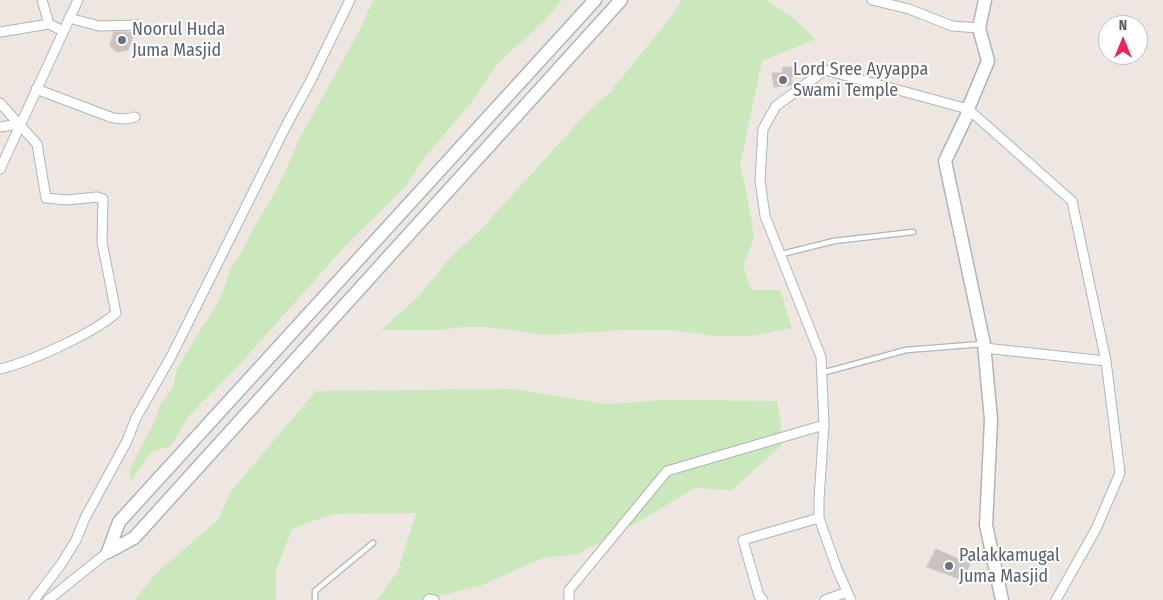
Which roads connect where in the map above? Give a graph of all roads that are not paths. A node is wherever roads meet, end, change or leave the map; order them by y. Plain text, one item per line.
1 (42, 0) edge
2 (78, 0) edge
3 (350, 0) edge
4 (594, 0) edge
5 (621, 0) edge
6 (872, 0) edge
7 (985, 0) edge
8 (69, 18) junction
9 (49, 24) junction
10 (138, 25) dead end
11 (979, 28) junction
12 (63, 31) junction
13 (0, 32) edge
14 (36, 89) junction
15 (0, 102) edge
16 (968, 109) junction
17 (135, 117) dead end
18 (20, 124) junction
19 (0, 127) edge
20 (0, 169) edge
21 (913, 232) dead end
22 (782, 254) junction
23 (984, 346) junction
24 (1106, 361) junction
25 (0, 369) edge
26 (822, 373) junction
27 (824, 425) junction
28 (819, 518) junction
29 (372, 543) dead end
30 (108, 552) junction
31 (849, 596) edge
32 (34, 600) edge
33 (48, 600) edge
34 (316, 600) edge
35 (428, 600) edge
36 (434, 600) edge
37 (569, 600) edge
38 (763, 600) edge
39 (825, 600) edge
40 (1002, 600) edge
41 (1056, 600) edge

1 - 9 street
2 - 8 street
3 - 32 street
4 - 30 main road
5 - 30 main road
6 - 11 street
7 - 11 main road
8 - 10 street
8 - 12 street
9 - 12 street
9 - 13 street
11 - 16 main road
12 - 14 street
14 - 17 street
14 - 18 street
15 - 18 street
16 - 22 street
16 - 23 main road
16 - 24 street
18 - 19 street
18 - 20 street
18 - 25 street
21 - 22 lane
22 - 26 street
23 - 24 street
23 - 26 lane
23 - 40 main road
24 - 41 street
26 - 27 street
27 - 28 street
27 - 37 street
28 - 31 street
28 - 38 street
29 - 34 lane
30 - 33 street
31 - 39 street
35 - 36 street

